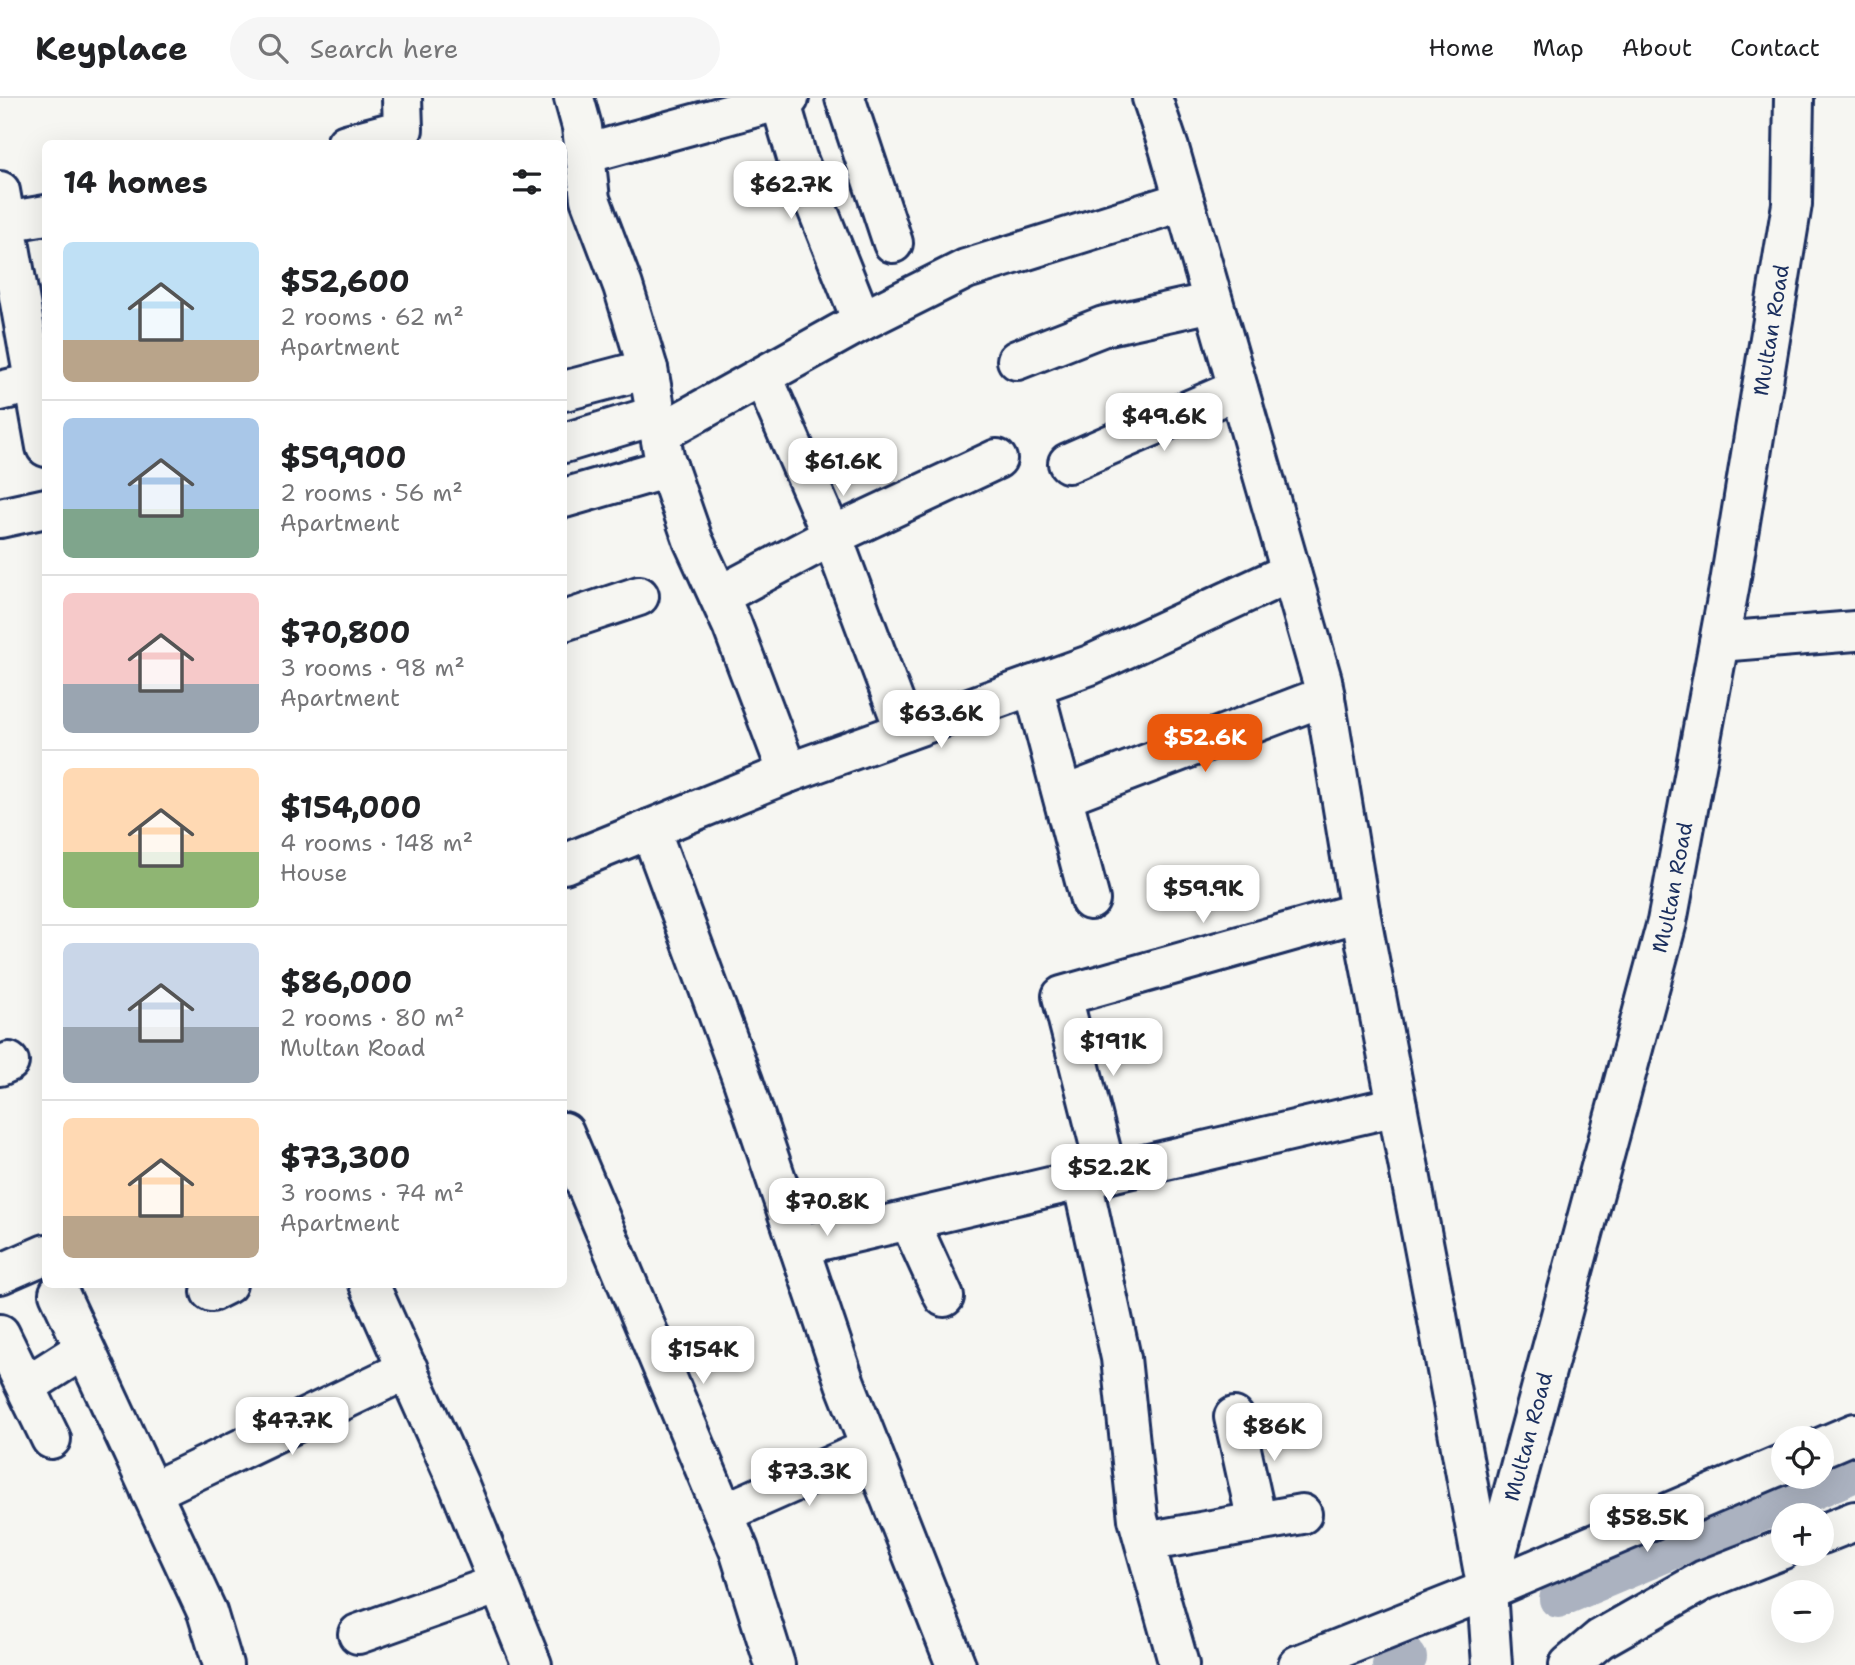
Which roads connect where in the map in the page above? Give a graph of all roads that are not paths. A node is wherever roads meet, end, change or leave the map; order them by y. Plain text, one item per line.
1 (402, 98) edge
2 (574, 98) edge
3 (845, 98) edge
4 (1152, 98) edge
5 (1794, 98) edge
6 (785, 99) edge
7 (361, 140) edge
8 (585, 154) junction
9 (1184, 201) junction
10 (2, 212) edge
11 (42, 215) edge
12 (893, 243) dead end
13 (1213, 302) junction
14 (862, 321) junction
15 (1017, 360) dead end
16 (648, 369) junction
17 (763, 377) junction
18 (17, 387) edge
19 (1238, 389) junction
20 (567, 390) edge
21 (42, 439) edge
22 (662, 439) junction
23 (567, 443) edge
24 (997, 460) dead end
25 (1068, 463) dead end
26 (567, 496) edge
27 (42, 509) edge
28 (0, 518) edge
29 (832, 536) junction
30 (1291, 572) junction
31 (639, 596) dead end
32 (719, 596) junction
33 (567, 620) edge
34 (1855, 631) edge
35 (1719, 642) junction
36 (1033, 685) junction
37 (1325, 696) junction
38 (905, 731) junction
39 (788, 773) junction
40 (1063, 796) junction
41 (650, 829) junction
42 (567, 863) edge
43 (1090, 900) dead end
44 (1360, 912) junction
45 (1398, 1106) junction
46 (567, 1139) edge
47 (1094, 1177) junction
48 (909, 1220) junction
49 (799, 1247) junction
50 (42, 1256) edge
51 (0, 1274) edge
52 (371, 1288) edge
53 (59, 1293) dead end
54 (944, 1297) dead end
55 (0, 1334) edge
56 (84, 1349) junction
57 (408, 1369) junction
58 (26, 1386) junction
59 (1234, 1417) dead end
60 (1855, 1433) edge
61 (51, 1439) dead end
62 (1834, 1442) edge
63 (871, 1448) junction
64 (1771, 1469) edge
65 (151, 1492) junction
66 (724, 1513) junction
67 (1303, 1514) dead end
68 (1257, 1521) junction
69 (1855, 1521) edge
70 (1834, 1529) edge
71 (1145, 1542) junction
72 (1771, 1554) edge
73 (499, 1584) junction
74 (1487, 1590) junction
75 (358, 1634) dead end
76 (223, 1665) edge
77 (531, 1665) edge
78 (775, 1665) edge
79 (956, 1665) edge
80 (1179, 1665) edge
81 (1298, 1665) edge
82 (1493, 1665) edge
83 (1569, 1665) edge

1 - 7 street
2 - 8 street
3 - 12 street
4 - 9 street
5 - 35 street, Multan Road
6 - 8 street
6 - 14 street
8 - 16 street
9 - 13 street
9 - 14 street
10 - 11 street
10 - 18 street
13 - 15 street
13 - 19 street
14 - 17 street
16 - 20 street
16 - 22 street
17 - 22 street
17 - 29 street
18 - 21 street
19 - 25 street
19 - 30 street
22 - 23 street
22 - 26 street
22 - 32 street
24 - 29 street
27 - 28 street
29 - 32 street
29 - 38 street
30 - 36 street
30 - 37 street
31 - 33 street
32 - 39 street
34 - 35 street
35 - 74 street, Multan Road
36 - 38 street
36 - 40 street
37 - 40 street
37 - 44 street
38 - 39 street
39 - 41 street
40 - 43 street
41 - 42 street
41 - 49 street
44 - 45 street
44 - 47 street
45 - 47 street
45 - 74 street
46 - 66 street
47 - 48 street
47 - 71 street
48 - 49 street
48 - 54 street
49 - 63 street
50 - 51 street
52 - 57 street
53 - 56 street
55 - 58 street
56 - 58 street
56 - 65 street
57 - 65 street
57 - 73 street
58 - 61 street
59 - 68 street
60 - 62 street
63 - 66 street
63 - 79 street
64 - 74 street
65 - 76 street
66 - 78 street
67 - 68 street
68 - 71 street
69 - 70 street
71 - 80 street
72 - 83 street
73 - 75 street
73 - 77 street
74 - 81 street
74 - 82 street, Multan Road

